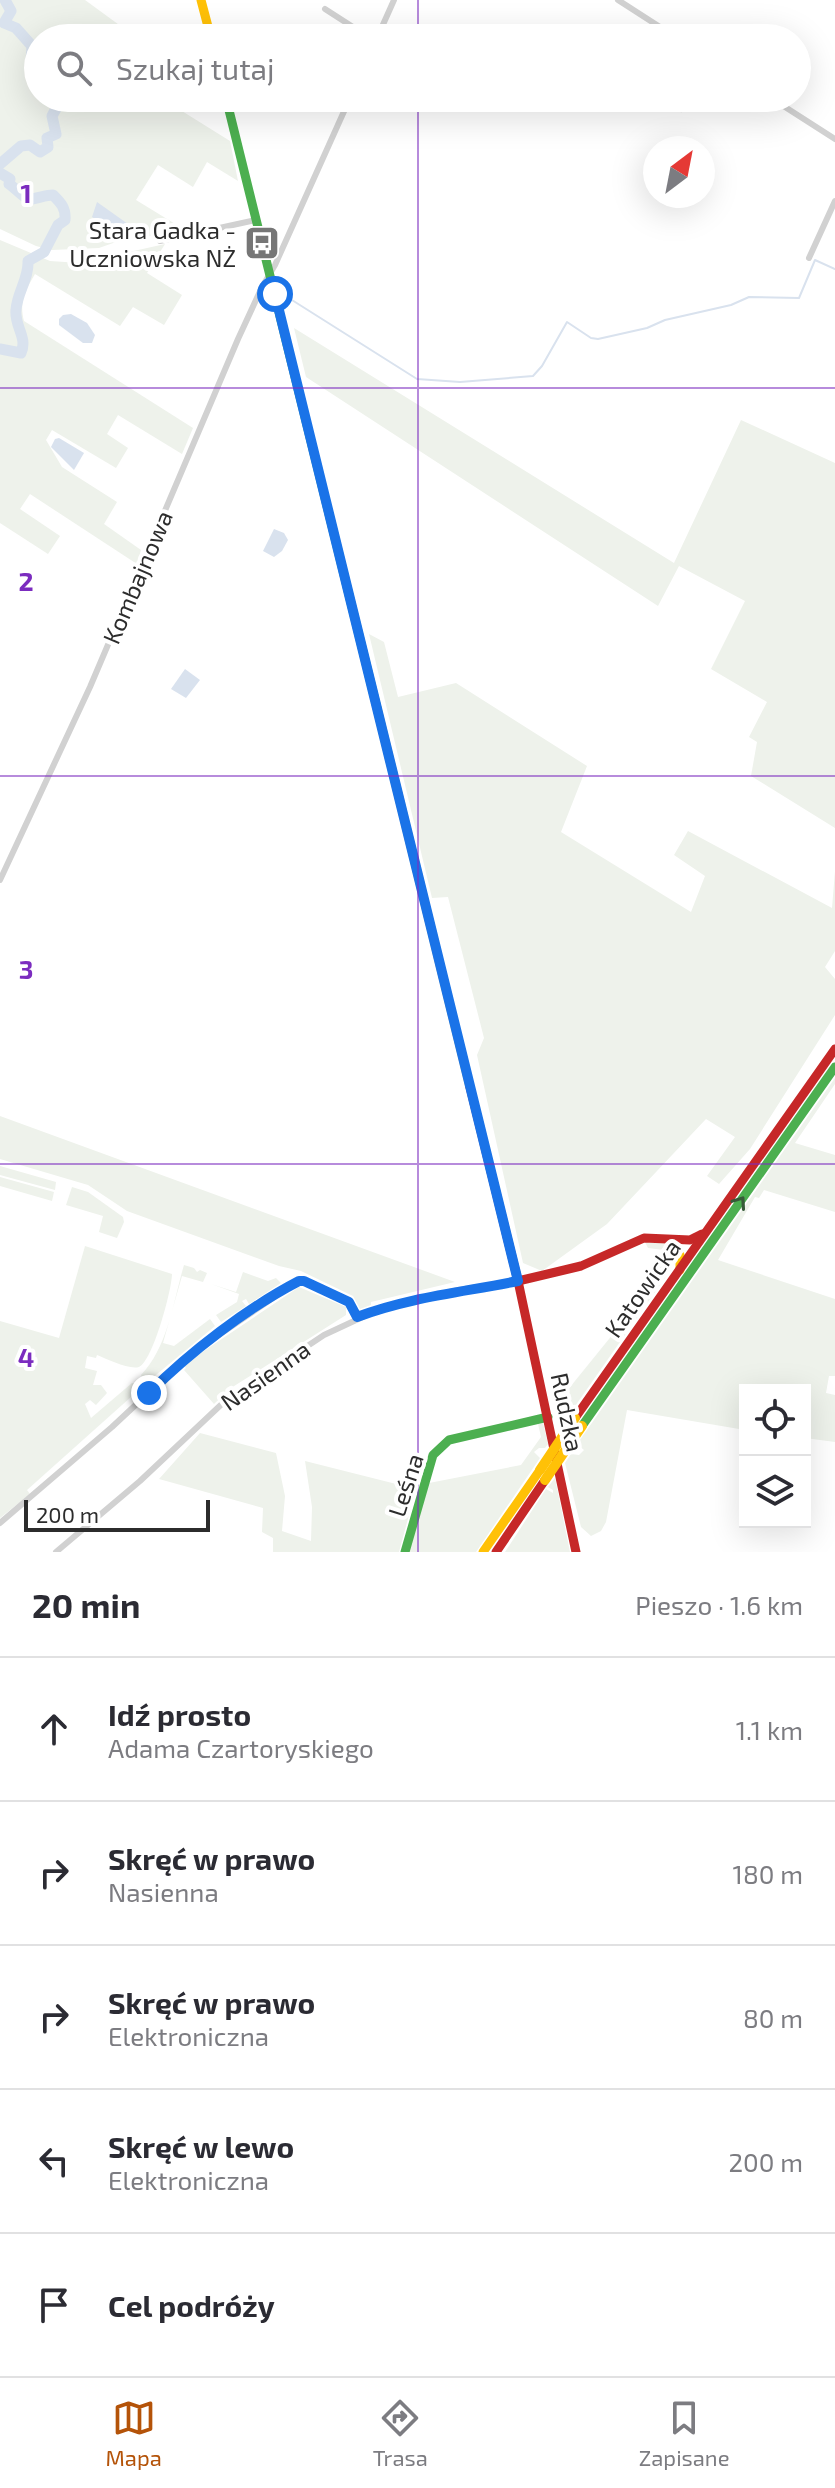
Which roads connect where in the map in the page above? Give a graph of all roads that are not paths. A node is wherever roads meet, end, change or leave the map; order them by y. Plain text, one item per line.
1 (201, 0) edge
2 (394, 0) edge
3 (618, 0) edge
4 (325, 9) dead end
5 (207, 24) edge
6 (348, 24) edge
7 (383, 24) edge
8 (655, 24) edge
9 (229, 112) edge
10 (344, 112) edge
11 (793, 112) edge
12 (835, 139) edge
13 (835, 201) edge
14 (256, 220) junction
15 (160, 241) dead end
16 (809, 258) dead end
17 (269, 273) junction
18 (0, 880) edge
19 (835, 1049) edge
20 (835, 1067) edge
21 (708, 1230) junction
22 (670, 1240) junction
23 (679, 1271) junction
24 (518, 1281) junction
25 (357, 1317) junction
26 (548, 1417) junction
27 (579, 1422) junction
28 (543, 1475) junction
29 (0, 1523) edge
30 (56, 1552) edge
31 (405, 1552) edge
32 (483, 1552) edge
33 (498, 1552) edge
34 (576, 1552) edge

1 - 5 street
2 - 7 street
3 - 8 street
4 - 6 street
9 - 14 street, Rudzka
10 - 17 street, Kombajnowa
11 - 12 street
13 - 16 street
14 - 15 street
14 - 17 street, Rudzka
17 - 18 street, Kombajnowa
17 - 24 street, Rudzka
19 - 21 street, Katowicka
27 -> 20 street, Katowicka
21 - 22 street
21 - 23 street, Katowicka
22 - 23 street
22 - 24 street
23 - 27 street, Katowicka
24 - 25 street, Nasienna
24 - 26 street, Rudzka
25 - 29 street
25 - 30 street, Nasienna
26 - 31 street, Leśna
26 - 34 street, Rudzka
27 - 28 street, Katowicka, bridge
28 - 32 street, Katowicka
28 - 33 street, Katowicka

